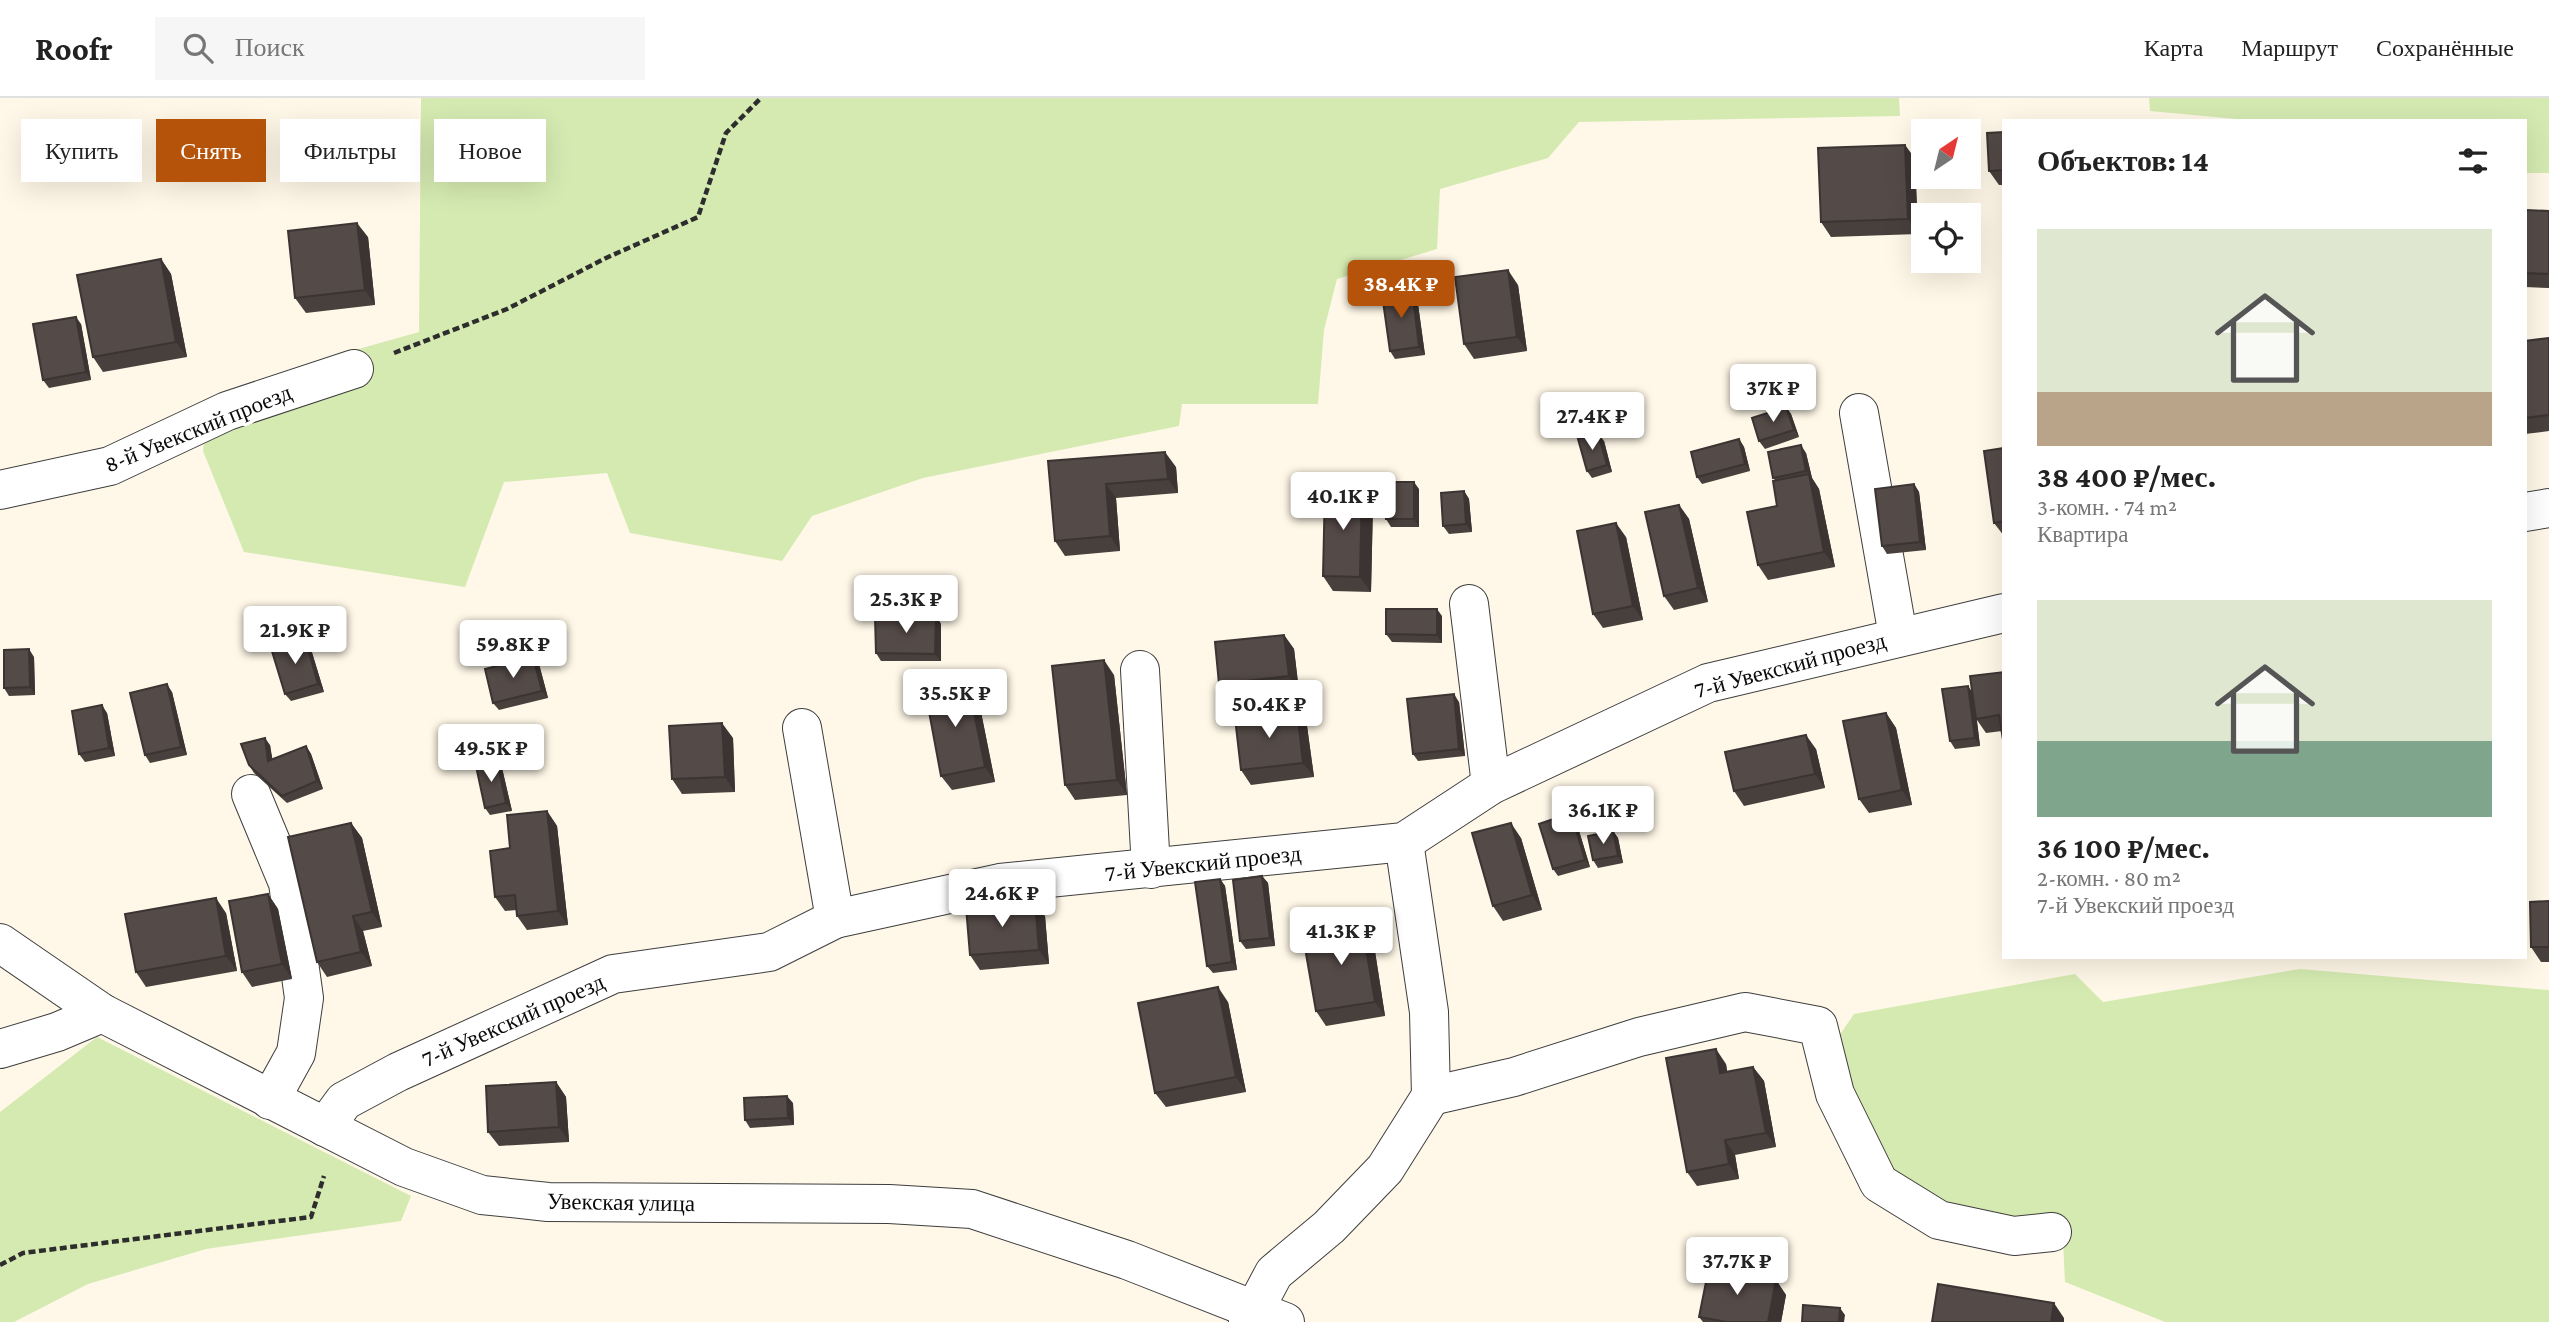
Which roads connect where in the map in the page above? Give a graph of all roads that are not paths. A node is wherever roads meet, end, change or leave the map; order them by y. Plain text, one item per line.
1 (354, 369) road end
2 (1858, 413) dead end
3 (0, 490) edge
4 (2549, 508) edge
5 (2527, 512) edge
6 (1469, 604) dead end
7 (2002, 613) edge
8 (1898, 636) junction
9 (1140, 670) dead end
10 (802, 728) dead end
11 (1491, 785) junction
12 (251, 794) dead end
13 (1404, 842) junction
14 (1151, 869) junction
15 (835, 919) junction
16 (0, 943) edge
17 (102, 1013) junction
18 (0, 1049) edge
19 (1431, 1096) junction
20 (270, 1100) junction
21 (325, 1127) junction
22 (2052, 1232) dead end
23 (1262, 1317) edge

1 - 3 street, 8-й Увекский проезд
2 - 8 street
4 - 5 street
6 - 11 street
7 - 8 street, 7-й Увекский проезд
8 - 11 street, 7-й Увекский проезд
9 - 14 street
10 - 15 street
11 - 13 street, 7-й Увекский проезд
12 - 20 street
13 - 14 street, 7-й Увекский проезд
13 - 19 street
14 - 15 street, 7-й Увекский проезд
15 - 21 street, 7-й Увекский проезд
16 - 17 street, Увекская улица
17 - 18 street
17 - 20 street, Увекская улица
19 - 22 street
19 - 23 street
20 - 21 street, Увекская улица
21 - 23 street, Увекская улица

